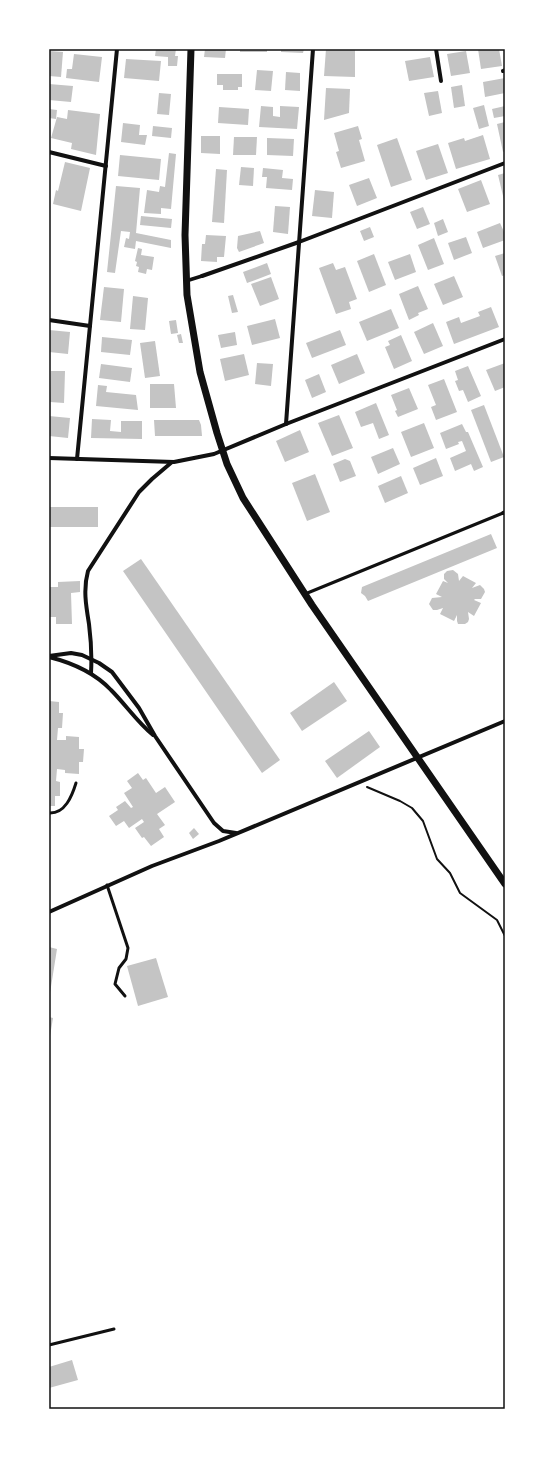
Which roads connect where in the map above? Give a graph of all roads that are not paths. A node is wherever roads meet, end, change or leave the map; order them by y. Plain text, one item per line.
1 (117, 49) edge
2 (191, 49) edge
3 (313, 49) edge
4 (436, 49) edge
5 (442, 81) dead end
6 (49, 152) edge
7 (505, 163) edge
8 (106, 166) junction
9 (299, 242) junction
10 (202, 276) joint
11 (186, 281) junction
12 (49, 320) edge
13 (90, 326) junction
14 (505, 339) edge
15 (286, 424) junction
16 (222, 452) junction
17 (49, 458) edge
18 (77, 458) junction
19 (172, 462) junction
20 (504, 513) edge
21 (305, 594) junction
22 (49, 657) edge
23 (92, 658) junction
24 (91, 673) junction
25 (505, 721) edge
26 (154, 736) junction
27 (418, 758) junction
28 (76, 783) dead end
29 (49, 813) edge
30 (236, 834) junction
31 (505, 884) edge
32 (107, 885) junction
33 (49, 912) edge
34 (125, 996) dead end
35 (114, 1329) dead end
36 (49, 1345) edge

1 - 8 street
2 - 11 street
3 - 9 street
4 - 5 street
6 - 8 street
7 - 9 street
8 - 13 street
9 - 10 street
9 - 15 street
10 - 11 street
11 - 16 street
12 - 13 street
13 - 18 street
14 - 15 street
15 - 16 street
16 - 19 street
16 - 21 street
17 - 18 street
18 - 19 street
19 - 23 street
20 - 21 lane
21 - 27 street
22 - 23 street
22 - 24 street
23 - 24 street
23 - 26 street
24 - 26 street
25 - 27 street
26 - 30 street
27 - 30 street
27 - 31 street
28 - 29 lane
30 - 32 street
32 - 33 street
32 - 34 lane
35 - 36 lane

